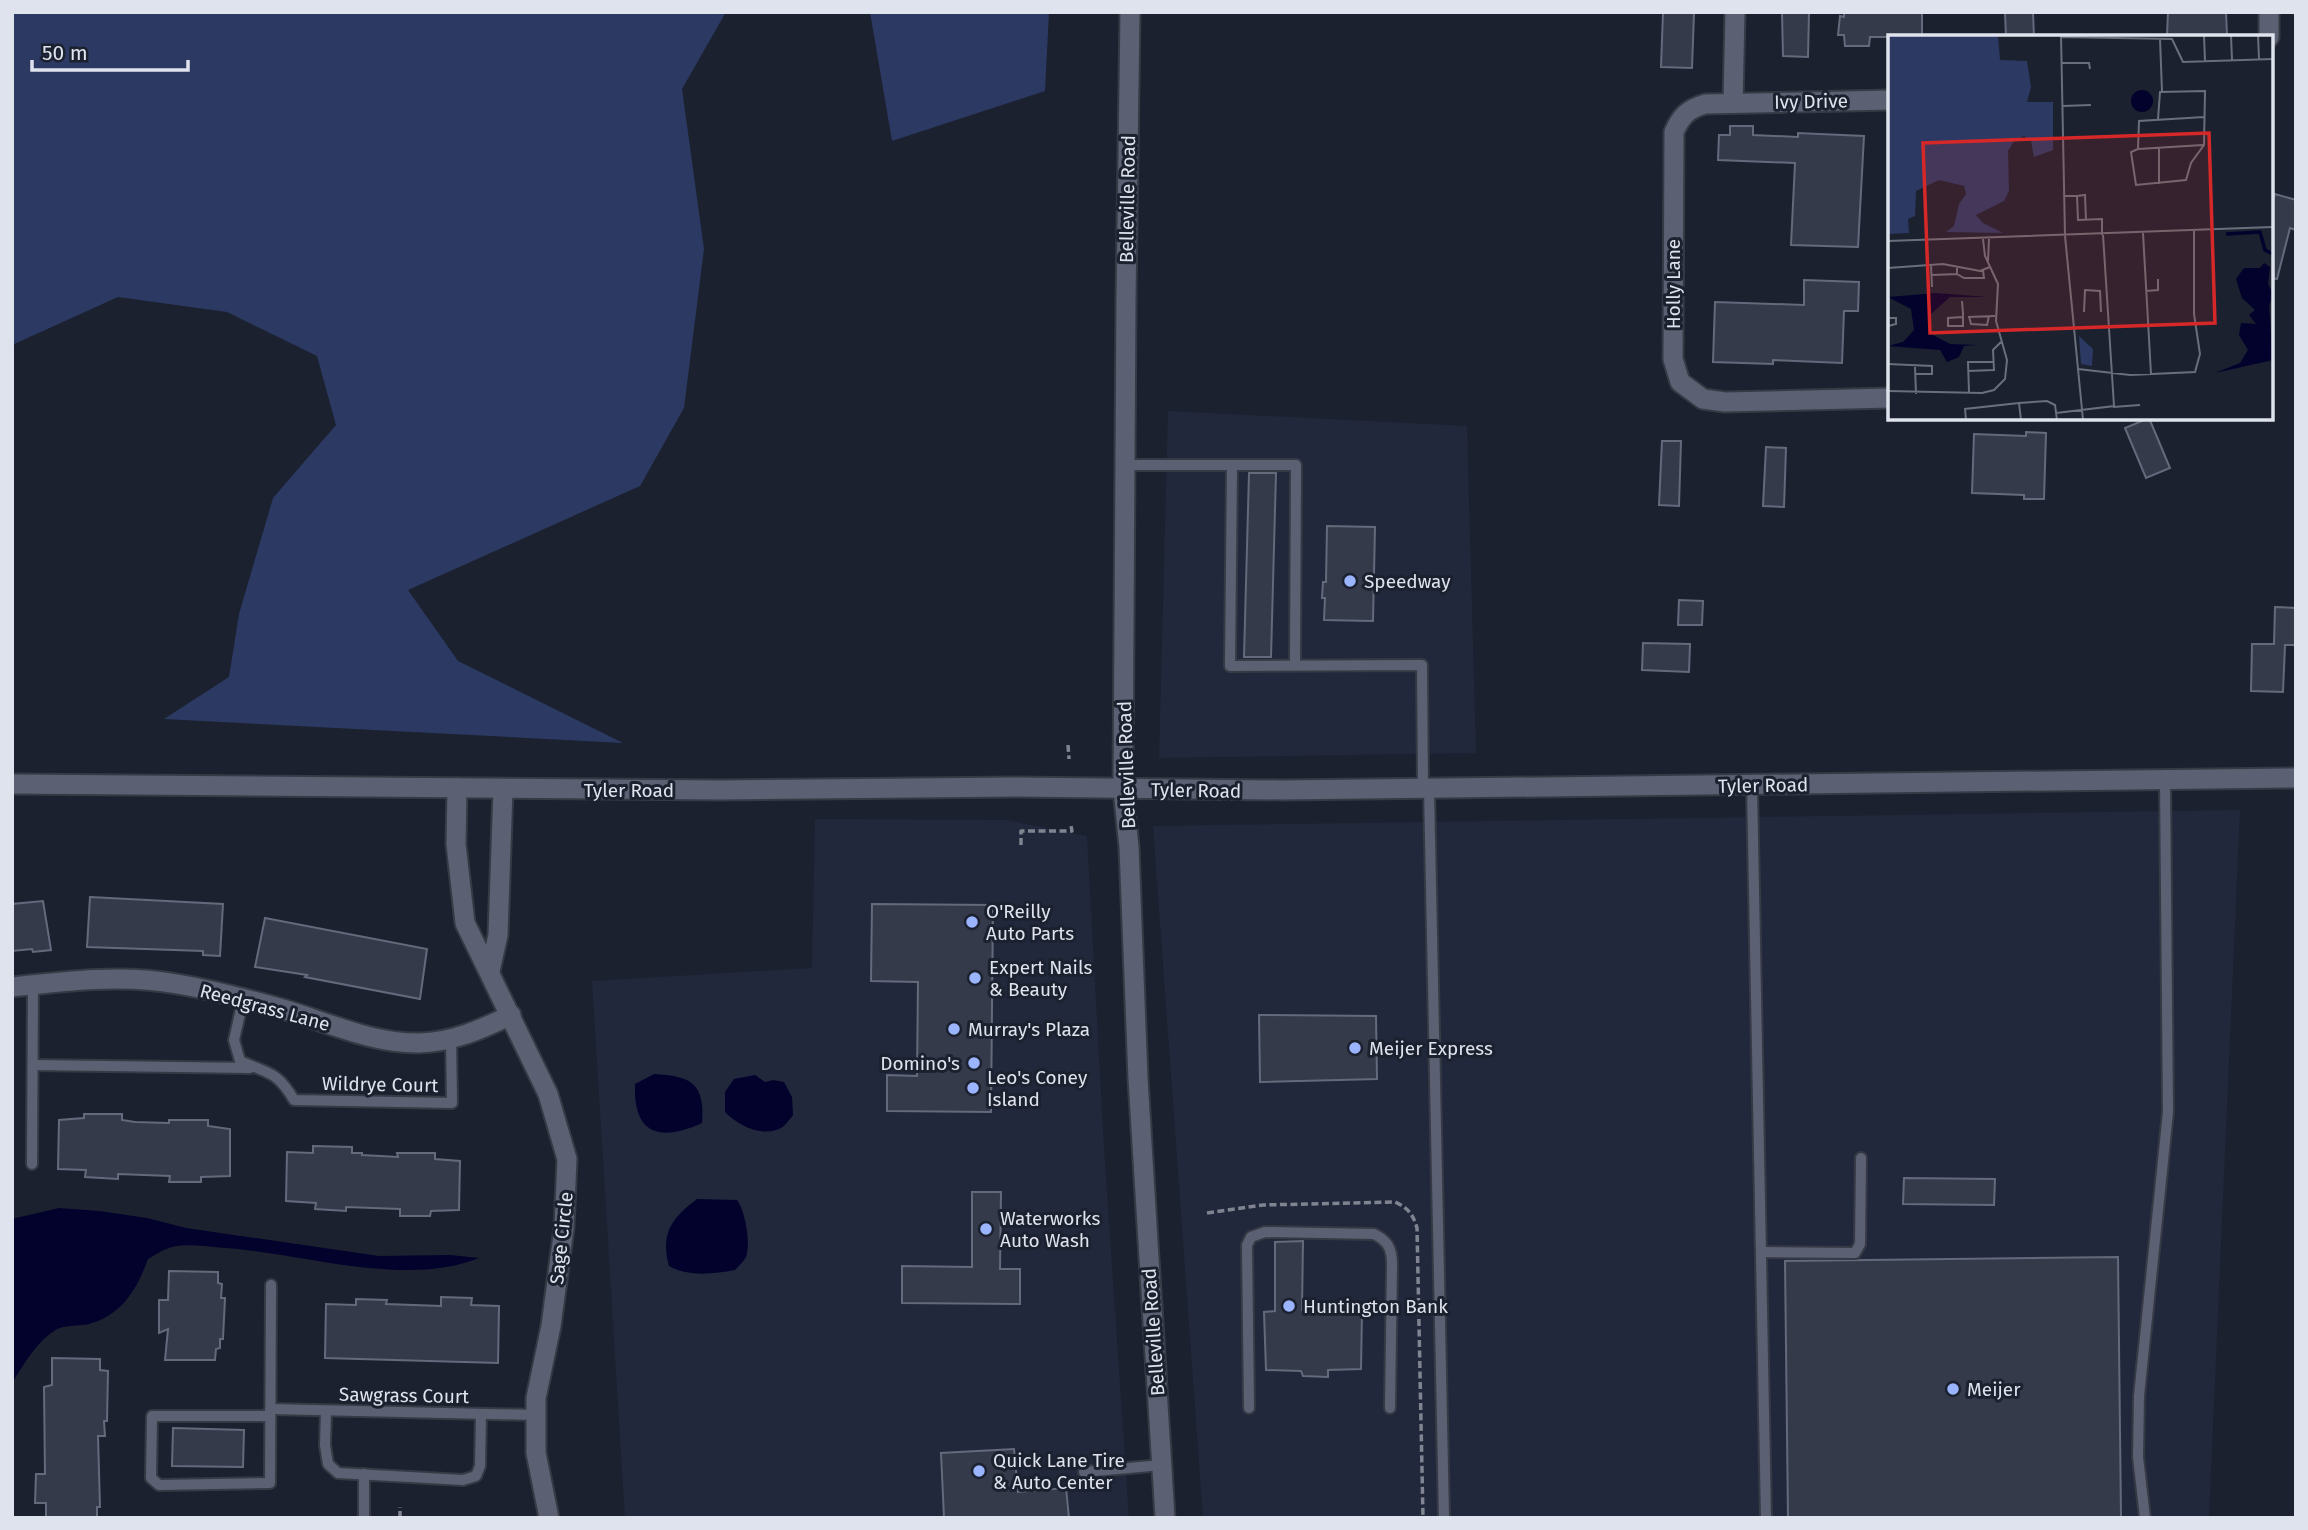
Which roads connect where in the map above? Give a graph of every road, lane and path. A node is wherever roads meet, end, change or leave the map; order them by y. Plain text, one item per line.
1 (1130, 12) edge
2 (1735, 12) edge
3 (2269, 12) edge
4 (2269, 35) edge
5 (1888, 100) edge
6 (1733, 103) junction
7 (1888, 398) edge
8 (1125, 465) junction
9 (1232, 465) junction
10 (1295, 665) junction
11 (1068, 745) dead end
12 (1069, 760) dead end
13 (2296, 778) edge
14 (2165, 780) junction
15 (12, 784) edge
16 (1752, 786) junction
17 (457, 788) junction
18 (503, 789) junction
19 (1123, 789) junction
20 (1426, 789) junction
21 (1072, 826) dead end
22 (1021, 845) dead end
23 (490, 971) junction
24 (33, 985) junction
25 (12, 987) edge
26 (243, 1000) junction
27 (511, 1015) junction
28 (451, 1038) junction
29 (33, 1065) junction
30 (256, 1068) junction
31 (1861, 1158) dead end
32 (32, 1164) dead end
33 (1761, 1252) junction
34 (271, 1285) dead end
35 (1249, 1408) dead end
36 (1390, 1408) dead end
37 (326, 1410) junction
38 (270, 1413) junction
39 (481, 1414) junction
40 (536, 1415) junction
41 (1162, 1465) junction
42 (1084, 1472) dead end
43 (364, 1474) junction
44 (400, 1507) dead end
45 (365, 1518) edge
46 (400, 1518) edge
47 (549, 1518) edge
48 (1165, 1518) edge
49 (1444, 1518) edge
50 (1766, 1518) edge
51 (2145, 1518) edge

1 - 8 street, Belleville Road
2 - 6 street
3 - 4 street
5 - 6 street, Ivy Drive
6 - 7 street, Holly Lane
8 - 9 lane
8 - 19 street, Belleville Road
9 - 10 lane
9 - 10 lane
10 - 20 lane
11 - 12 path
13 - 14 street, Tyler Road
14 - 16 street, Tyler Road
14 - 51 lane
15 - 17 street, Tyler Road
16 - 20 street, Tyler Road
16 - 33 lane
17 - 18 street, Tyler Road
17 - 23 street, Sage Circle
18 - 19 street, Tyler Road
18 - 23 street
19 - 20 street, Tyler Road
19 - 41 street, Belleville Road
20 - 49 lane
21 - 22 path
23 - 27 street, Sage Circle
24 - 25 street, Reedgrass Lane
24 - 26 street, Reedgrass Lane
24 - 29 lane
26 - 28 street, Reedgrass Lane
26 - 30 lane, Wildrye Court
27 - 28 street, Reedgrass Lane
27 - 40 street, Sage Circle
28 - 30 lane, Wildrye Court
29 - 30 lane
29 - 32 lane
31 - 33 lane
33 - 50 lane
34 - 38 lane, Sawgrass Court
35 - 36 lane
37 - 38 lane, Sawgrass Court
37 - 39 lane, Sawgrass Court
37 - 43 lane, Sawgrass Court
38 - 38 lane, Sawgrass Court
39 - 40 lane, Sawgrass Court
39 - 43 lane, Sawgrass Court
40 - 47 street, Sage Circle
41 - 42 lane
41 - 48 street, Belleville Road
43 - 45 lane
44 - 46 path

